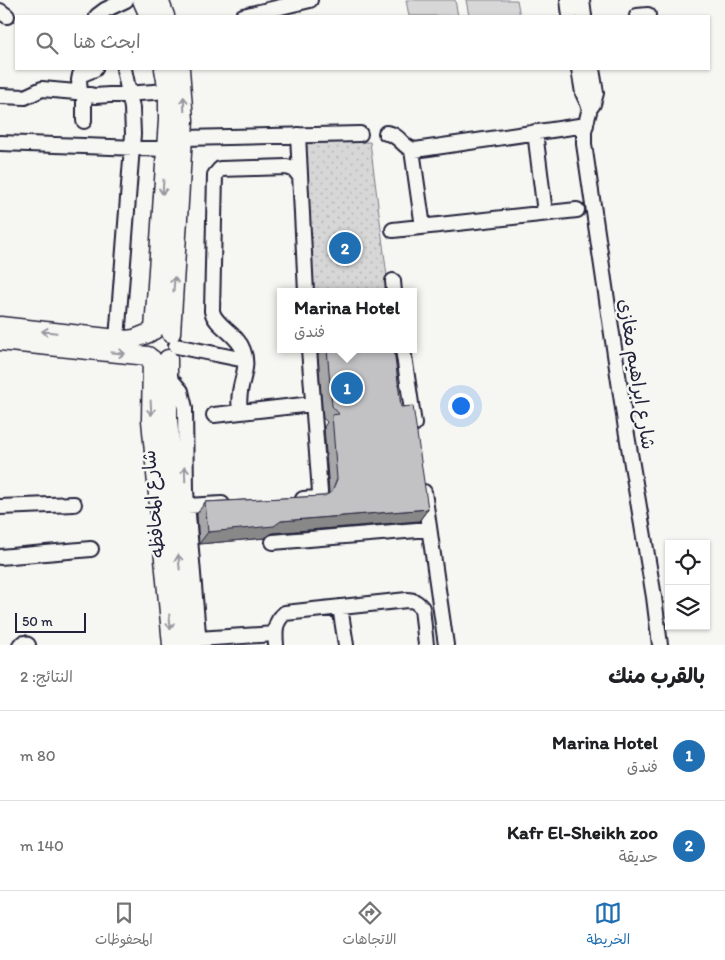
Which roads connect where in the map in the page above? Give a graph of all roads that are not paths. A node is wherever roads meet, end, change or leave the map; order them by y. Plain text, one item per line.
1 (126, 0) edge
2 (142, 0) edge
3 (159, 0) edge
4 (310, 0) edge
5 (568, 0) edge
6 (582, 0) edge
7 (101, 11) edge
8 (149, 15) edge
9 (165, 15) edge
10 (246, 15) edge
11 (570, 15) edge
12 (584, 15) edge
13 (92, 70) edge
14 (124, 70) edge
15 (164, 70) edge
16 (180, 70) edge
17 (579, 70) edge
18 (592, 70) edge
19 (168, 91) junction
20 (82, 94) junction
21 (130, 95) junction
22 (0, 96) edge
23 (590, 108) junction
24 (84, 121) dead end
25 (586, 125) junction
26 (535, 132) junction
27 (386, 133) dead end
28 (360, 134) dead end
29 (298, 135) junction
30 (184, 138) junction
31 (0, 143) edge
32 (132, 146) junction
33 (166, 149) junction
34 (412, 150) junction
35 (300, 177) junction
36 (577, 210) dead end
37 (545, 213) junction
38 (423, 227) junction
39 (393, 230) dead end
40 (306, 288) edge
41 (0, 326) edge
42 (117, 339) junction
43 (0, 341) edge
44 (76, 342) junction
45 (161, 349) junction
46 (309, 353) edge
47 (404, 353) edge
48 (245, 360) junction
49 (312, 404) junction
50 (240, 412) junction
51 (214, 415) dead end
52 (415, 434) edge
53 (422, 482) edge
54 (287, 500) edge
55 (183, 502) junction
56 (74, 504) dead end
57 (232, 504) edge
58 (0, 508) edge
59 (430, 529) junction
60 (273, 542) dead end
61 (91, 549) dead end
62 (0, 557) edge
63 (340, 607) junction
64 (276, 639) edge
65 (194, 643) edge
66 (20, 645) edge
67 (28, 645) edge
68 (172, 645) edge
69 (346, 645) edge
70 (426, 645) edge
71 (446, 645) edge
72 (660, 645) edge

1 - 7 street
2 - 8 main road
3 - 9 main road
4 - 10 street
5 - 11 street
6 - 12 street
13 - 20 street
14 - 21 street
15 - 19 main road, شارع المحافظه
30 -> 16 main road, شارع المحافظه
17 - 23 street
18 - 23 street, شارع ابراهيم مغازى
19 - 21 street
19 - 33 main road, شارع المحافظه
20 - 21 street
20 - 22 street
20 - 24 street
21 - 32 street
23 - 25 street, شارع ابراهيم مغازى
25 - 26 street
25 - 72 street, شارع ابراهيم مغازى
26 - 34 street
26 - 37 street
27 - 34 street
28 - 29 street
29 - 30 street
29 - 35 street
45 -> 30 main road, شارع المحافظه
31 - 32 street
32 - 33 street
32 - 42 street
33 -> 45 main road, شارع المحافظه
34 - 38 street
35 - 40 street
35 - 48 street
36 - 37 street
37 - 38 street
38 - 39 street
44 -> 41 main road
42 - 44 main road
42 - 45 main road
43 - 44 main road
44 -> 45 main road
45 - 48 street
55 -> 45 main road, شارع المحافظه
45 -> 68 main road, شارع المحافظه
46 - 49 street
47 - 52 street
48 - 50 street
49 - 50 street
49 - 54 street
50 - 51 street
53 - 59 street
55 - 57 street
65 -> 55 main road, شارع المحافظه
56 - 58 street
59 - 60 street
59 - 71 street
61 - 62 street
63 - 64 street
63 - 69 street
63 - 70 street
64 - 65 street
66 - 67 street

